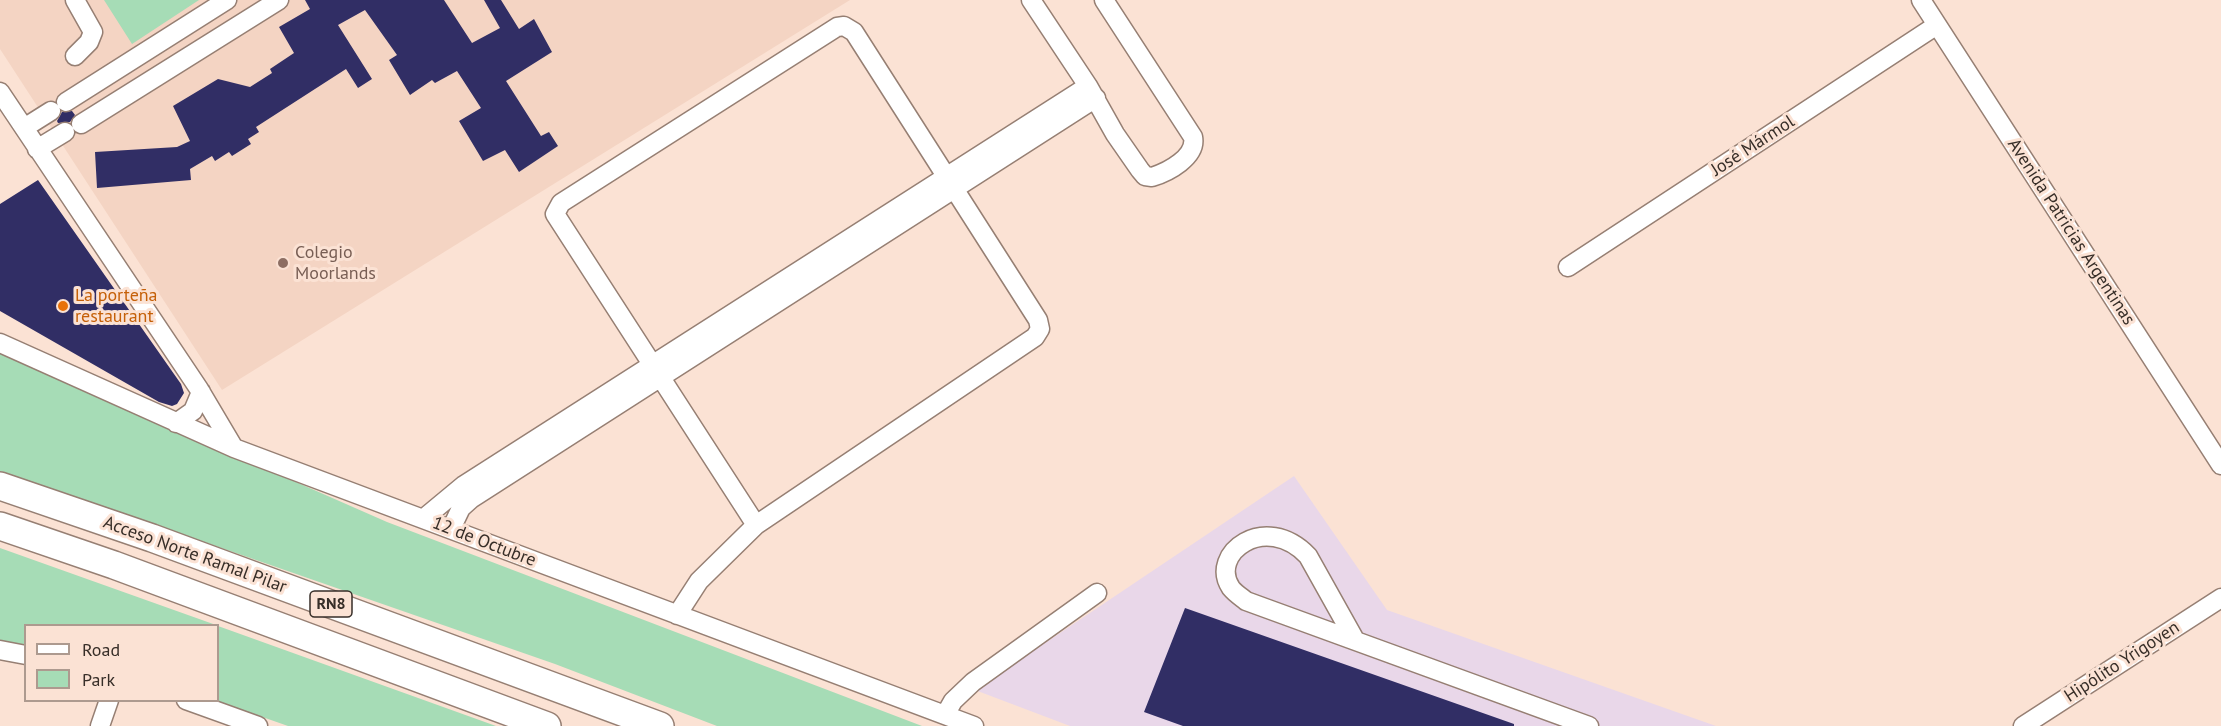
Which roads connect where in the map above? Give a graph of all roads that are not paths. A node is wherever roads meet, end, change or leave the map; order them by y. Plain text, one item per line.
1 (75, 0) edge
2 (227, 0) edge
3 (279, 0) edge
4 (1031, 0) edge
5 (1104, 0) edge
6 (1921, 0) edge
7 (1937, 25) junction
8 (75, 56) dead end
9 (0, 92) edge
10 (1092, 92) junction
11 (66, 102) junction
12 (80, 124) junction
13 (24, 128) junction
14 (37, 149) junction
15 (950, 183) junction
16 (1568, 267) dead end
17 (0, 343) edge
18 (656, 372) junction
19 (201, 392) junction
20 (177, 423) junction
21 (234, 448) junction
22 (2221, 465) edge
23 (0, 486) edge
24 (423, 519) junction
25 (756, 525) junction
26 (0, 526) edge
27 (451, 529) junction
28 (1097, 593) dead end
29 (2221, 598) edge
30 (677, 615) junction
31 (1355, 640) junction
32 (0, 650) edge
33 (24, 655) edge
34 (108, 702) edge
35 (192, 702) edge
36 (945, 715) junction
37 (100, 726) edge
38 (258, 726) edge
39 (547, 726) edge
40 (660, 726) edge
41 (974, 726) edge
42 (1589, 726) edge
43 (2023, 726) edge

1 - 8 street
2 - 11 street
3 - 12 street
4 - 10 street
5 - 10 street
6 - 7 street, Avenida Patricias Argentinas
7 - 16 street, José Mármol
7 - 22 street, Avenida Patricias Argentinas
9 - 13 street
10 - 15 street
11 - 12 street
11 - 13 street
12 - 14 street
13 - 14 street
14 - 19 street
15 - 18 street
15 - 18 street
15 - 25 street
17 - 20 street, 12 de Octubre
18 - 24 street
18 - 25 street
18 - 27 street
19 - 20 street
19 - 21 street
20 - 21 street, 12 de Octubre
21 - 24 street, 12 de Octubre
23 - 40 highway, Acceso Norte Ramal Pilar / RN8
24 - 27 street, 12 de Octubre
25 - 30 street
26 - 39 highway, Acceso Norte Ramal Pilar / RN8
27 - 30 street, 12 de Octubre
28 - 36 street
29 - 43 street, Hipólito Yrigoyen
30 - 36 street, 12 de Octubre
31 - 31 street
31 - 42 street
32 - 33 street
34 - 37 street
35 - 38 street
36 - 41 street, 12 de Octubre

